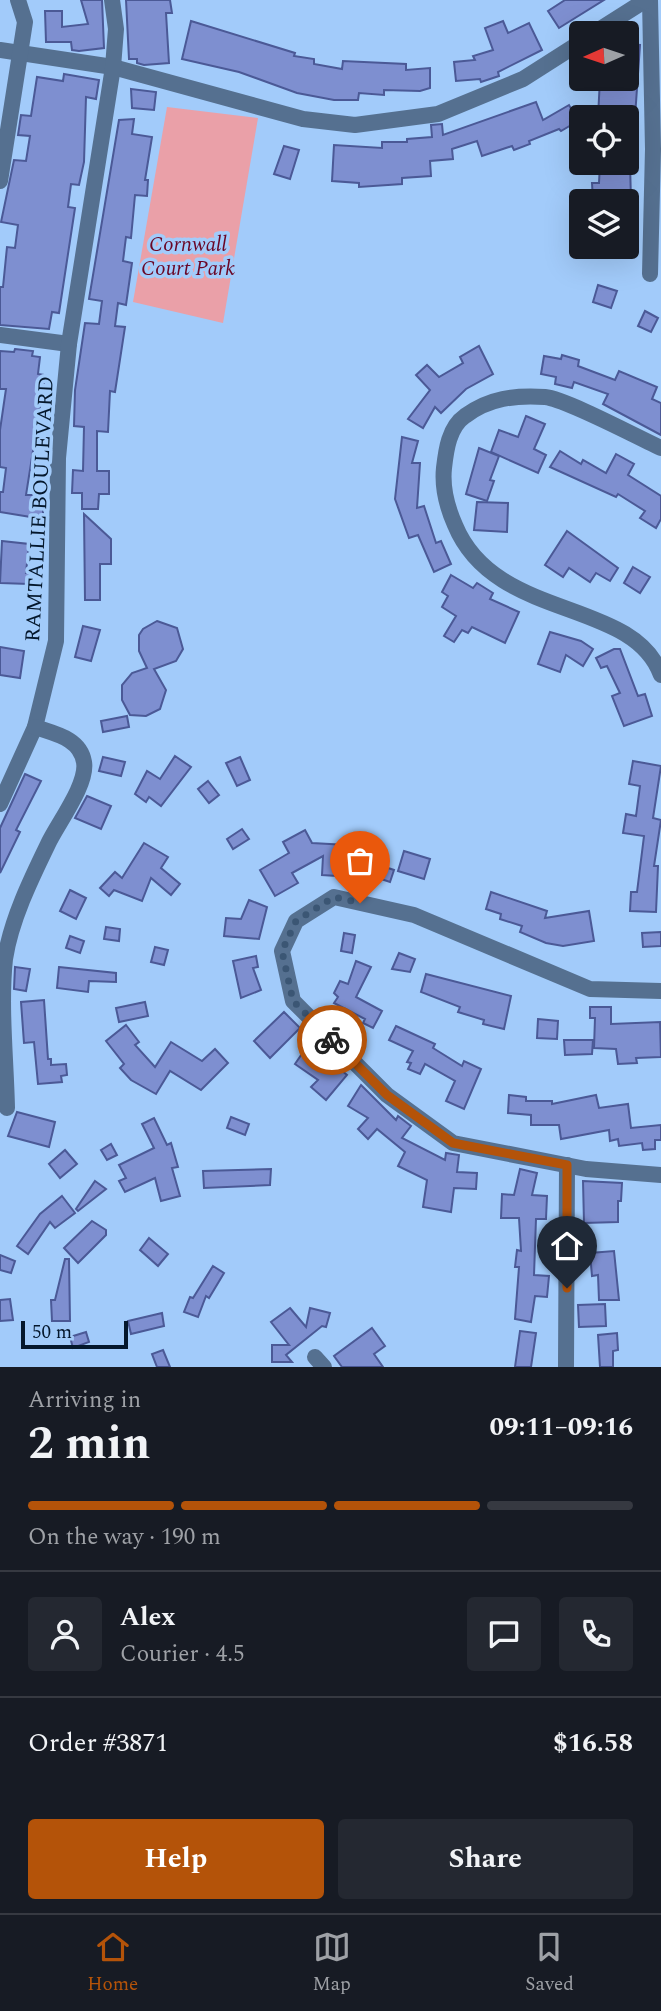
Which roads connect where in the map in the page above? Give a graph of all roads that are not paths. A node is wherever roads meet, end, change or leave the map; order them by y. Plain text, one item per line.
1 (18, 0) edge
2 (113, 0) edge
3 (648, 0) edge
4 (614, 21) edge
5 (0, 50) edge
6 (569, 50) edge
7 (22, 54) junction
8 (113, 67) junction
9 (657, 150) edge
10 (0, 181) edge
11 (650, 274) dead end
12 (0, 335) edge
13 (69, 344) junction
14 (661, 448) edge
15 (661, 675) edge
16 (36, 727) junction
17 (0, 804) edge
18 (661, 991) edge
19 (7, 1108) dead end
20 (567, 1165) junction
21 (661, 1175) edge
22 (566, 1367) edge

1 - 7 street
2 - 8 street, RAMTALLIE BOULEVARD
3 - 4 street
3 - 9 street
5 - 7 street
6 - 8 street
7 - 8 street
7 - 10 street
8 - 13 street, RAMTALLIE BOULEVARD
9 - 11 street
12 - 13 street
13 - 16 street, RAMTALLIE BOULEVARD
14 - 15 street
16 - 17 street, RAMTALLIE BOULEVARD
16 - 19 street
18 - 20 street
20 - 21 street
20 - 22 street

